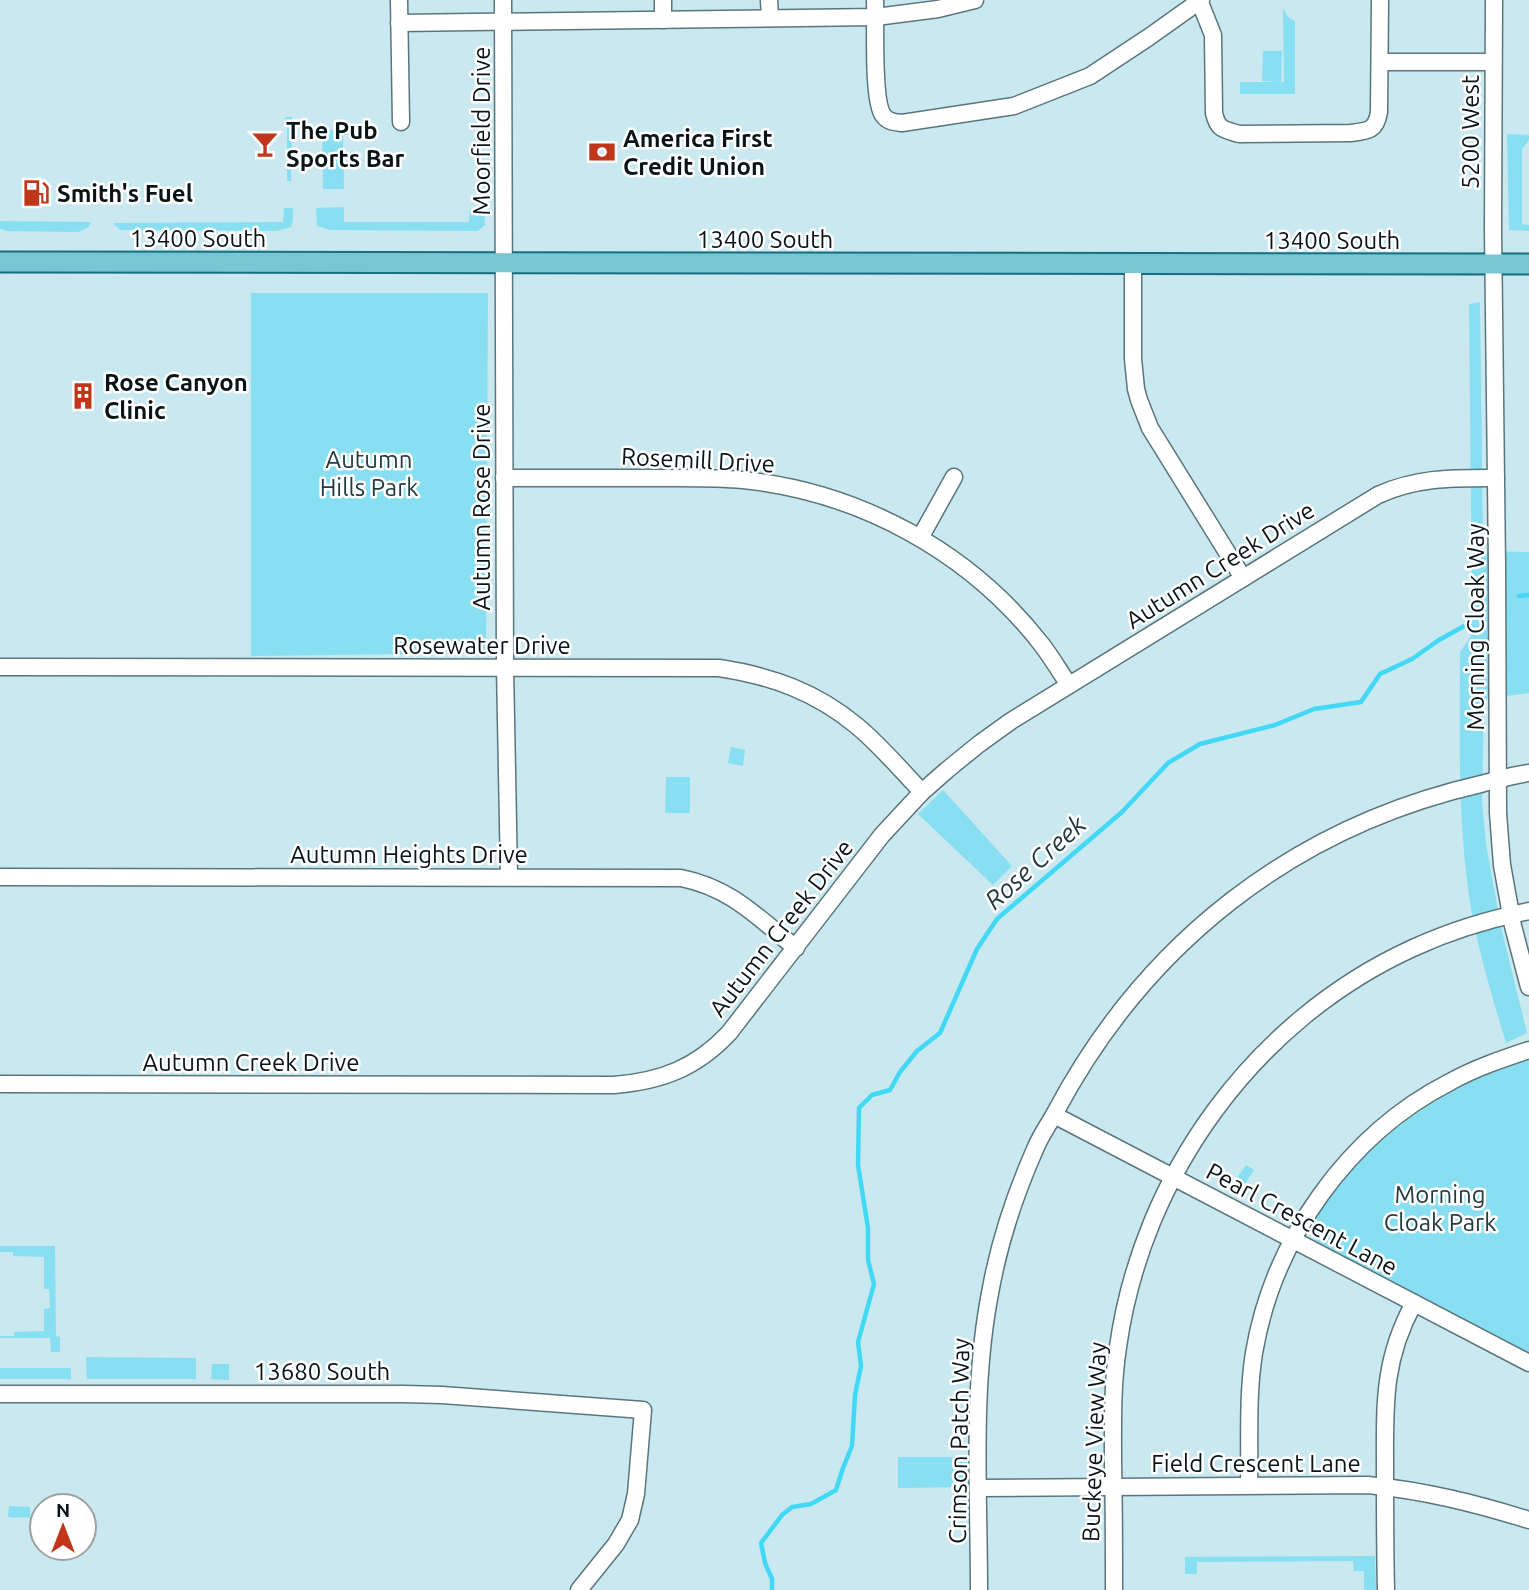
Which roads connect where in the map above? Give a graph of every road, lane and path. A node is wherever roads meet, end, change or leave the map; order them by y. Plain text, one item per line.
1 (399, 0) edge
2 (503, 0) edge
3 (663, 0) edge
4 (769, 0) edge
5 (875, 0) edge
6 (975, 0) edge
7 (1200, 0) edge
8 (1380, 0) edge
9 (1494, 0) edge
10 (876, 17) junction
11 (770, 18) junction
12 (663, 20) junction
13 (503, 22) junction
14 (399, 23) junction
15 (1380, 62) junction
16 (1493, 62) junction
17 (401, 122) dead end
18 (0, 262) edge
19 (504, 262) junction
20 (1133, 264) junction
21 (1494, 264) junction
22 (1529, 264) edge
23 (954, 477) dead end
24 (504, 478) junction
25 (1496, 478) junction
26 (920, 538) junction
27 (1243, 578) junction
28 (0, 667) edge
29 (505, 667) junction
30 (1069, 685) junction
31 (1529, 773) edge
32 (1498, 779) junction
33 (922, 792) junction
34 (0, 877) edge
35 (509, 877) junction
36 (1529, 911) edge
37 (1511, 915) junction
38 (796, 948) junction
39 (1529, 987) edge
40 (1529, 1050) edge
41 (0, 1084) edge
42 (1054, 1115) junction
43 (1173, 1177) junction
44 (1293, 1240) junction
45 (1414, 1303) junction
46 (1529, 1363) edge
47 (0, 1394) edge
48 (1249, 1485) junction
49 (1113, 1486) junction
50 (1385, 1486) junction
51 (979, 1488) junction
52 (1529, 1520) edge
53 (579, 1590) edge
54 (979, 1590) edge
55 (1114, 1590) edge
56 (1385, 1590) edge

1 - 14 street
2 - 13 street, Moorfield Drive
3 - 12 street
4 - 11 street
5 - 10 street
6 - 10 street
7 - 10 street
7 - 15 street
8 - 15 street
9 - 16 street, 5200 West
10 - 11 street
11 - 12 street
12 - 13 street
13 - 14 street
13 - 19 street, Moorfield Drive
14 - 17 street
15 - 16 street
16 - 21 street, 5200 West
18 - 19 main road, 13400 South
19 - 20 main road, 13400 South
19 - 24 street, Autumn Rose Drive
20 - 21 main road, 13400 South
20 - 27 street
21 - 22 main road, 13400 South
21 - 25 street, Morning Cloak Way
23 - 26 street
24 - 26 street, Rosemill Drive
24 - 29 street, Autumn Rose Drive
25 - 27 street, Autumn Creek Drive
25 - 32 street, Morning Cloak Way
26 - 30 street, Rosemill Drive
27 - 30 street, Autumn Creek Drive
28 - 29 street, Rosewater Drive
29 - 33 street, Rosewater Drive
29 - 35 street, Autumn Rose Drive
30 - 33 street, Autumn Creek Drive
31 - 32 street, Crimson Patch Way
32 - 37 street, Morning Cloak Way
32 - 42 street, Crimson Patch Way
33 - 38 street, Autumn Creek Drive
34 - 35 street, Autumn Heights Drive
35 - 38 street, Autumn Heights Drive
36 - 37 street, Buckeye View Way
37 - 39 street, Morning Cloak Way
37 - 43 street, Buckeye View Way
38 - 41 street, Autumn Creek Drive
40 - 44 street
42 - 43 street, Pearl Crescent Lane
42 - 51 street, Crimson Patch Way
43 - 44 street, Pearl Crescent Lane
43 - 49 street, Buckeye View Way
44 - 45 street, Pearl Crescent Lane
44 - 48 street
45 - 46 street, Pearl Crescent Lane
45 - 50 street
47 - 53 street, 13680 South
48 - 49 street, Field Crescent Lane
48 - 50 street, Field Crescent Lane
49 - 51 street, Field Crescent Lane
49 - 55 street, Buckeye View Way
50 - 52 street, Field Crescent Lane
50 - 56 street
51 - 54 street, Crimson Patch Way

